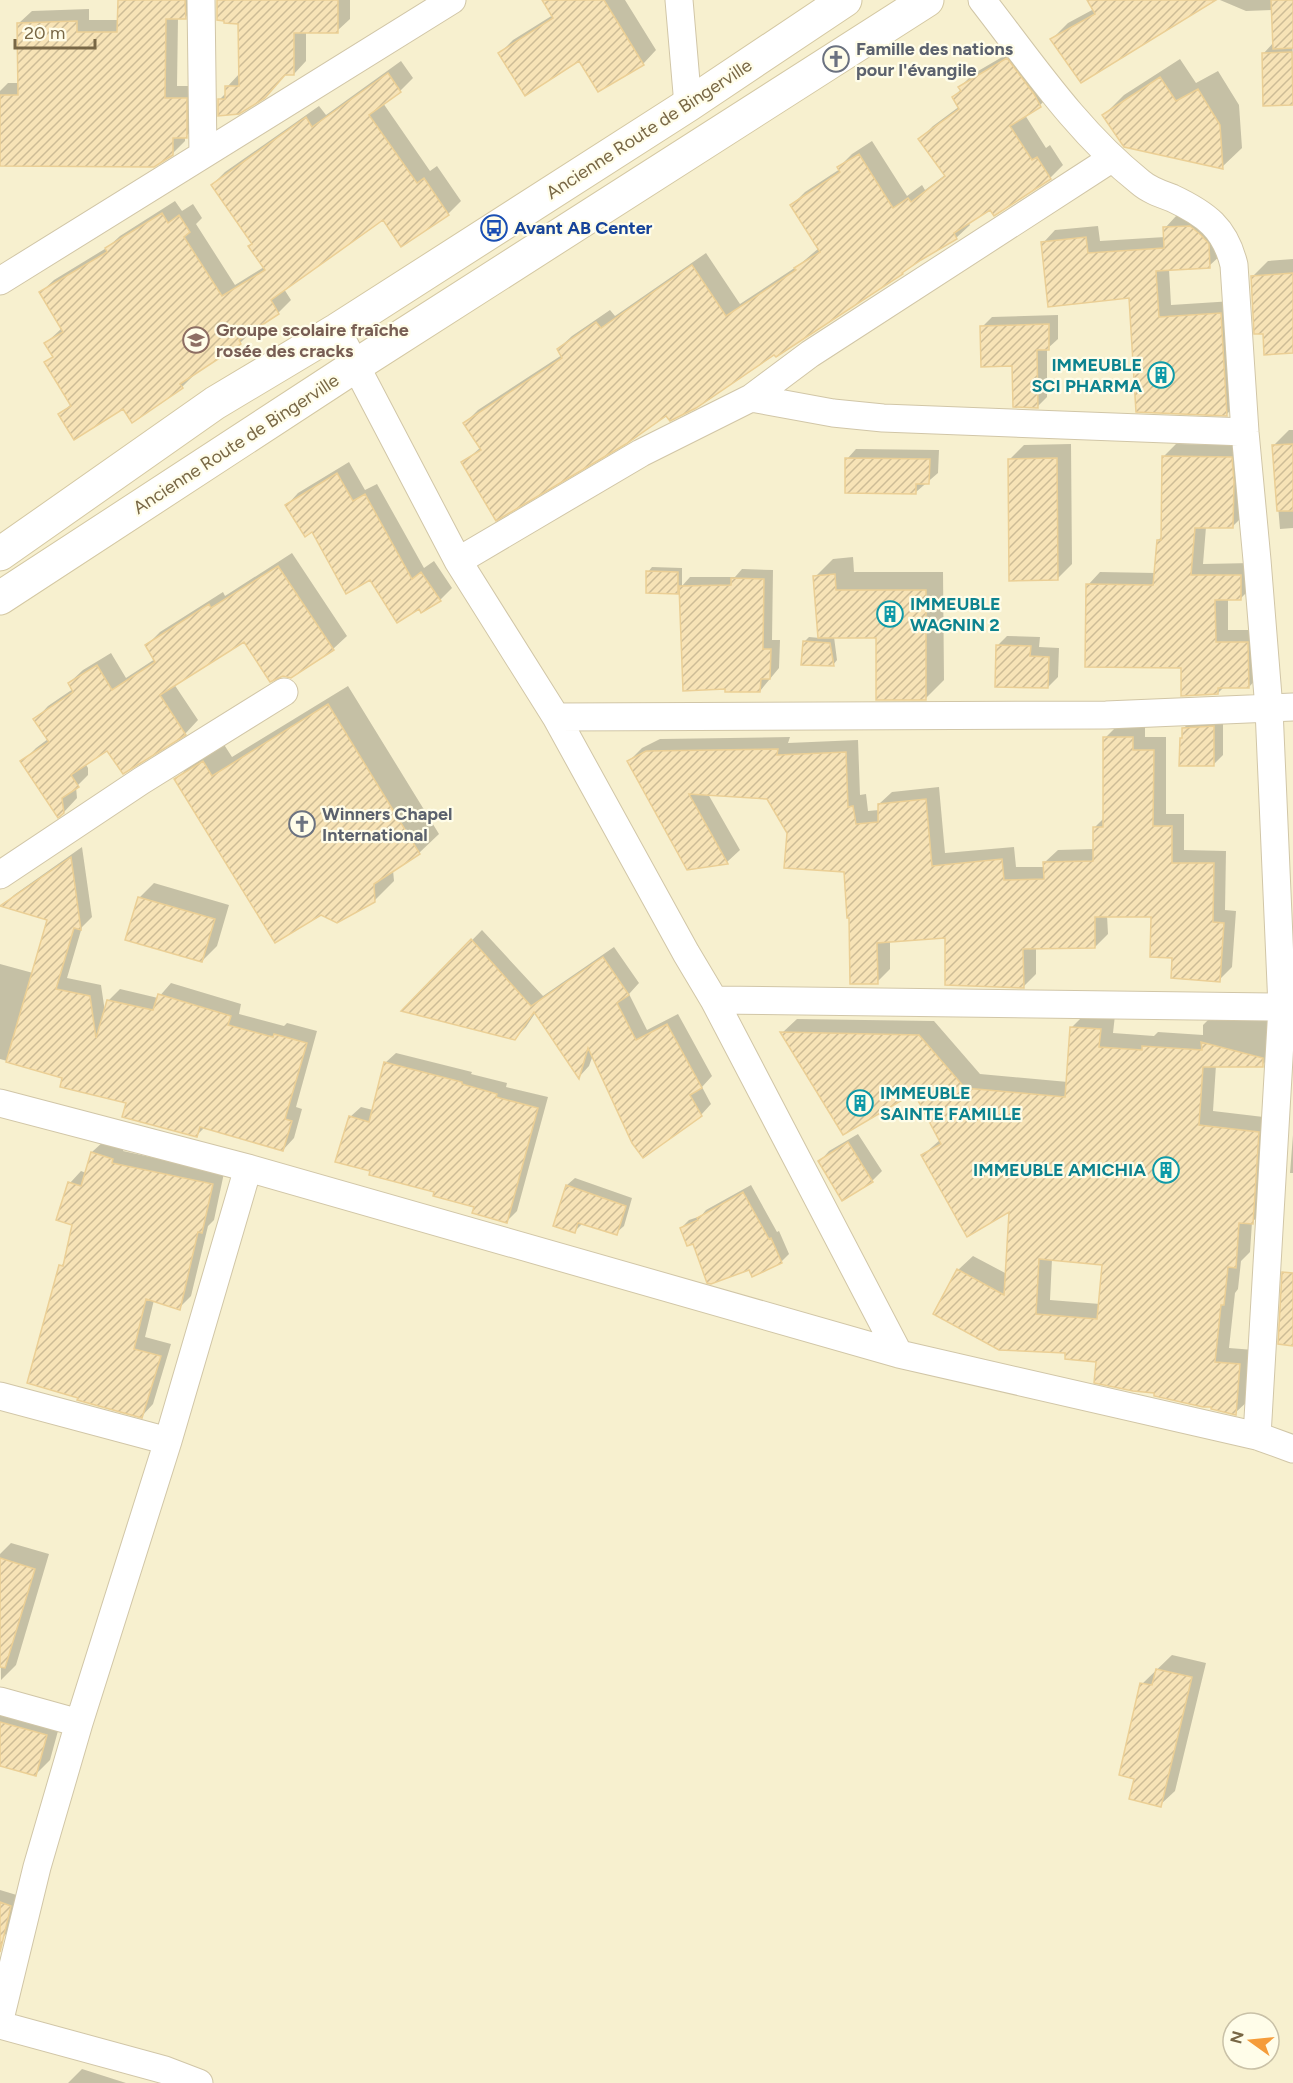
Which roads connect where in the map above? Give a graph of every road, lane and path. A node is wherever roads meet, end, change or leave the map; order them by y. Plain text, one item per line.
1 (201, 0) edge
2 (679, 0) edge
3 (845, 0) edge
4 (927, 0) edge
5 (982, 0) edge
6 (447, 2) edge
7 (688, 105) junction
8 (203, 154) junction
9 (1111, 159) junction
10 (0, 281) edge
11 (337, 330) junction
12 (355, 366) junction
13 (751, 398) junction
14 (1245, 432) junction
15 (0, 554) edge
16 (458, 561) junction
17 (0, 598) edge
18 (284, 692) dead end
19 (1281, 708) edge
20 (556, 717) junction
21 (0, 875) edge
22 (714, 1000) junction
23 (1282, 1007) junction
24 (0, 1103) edge
25 (248, 1168) junction
26 (899, 1354) junction
27 (0, 1396) edge
28 (1257, 1436) junction
29 (168, 1441) junction
30 (1293, 1449) edge
31 (0, 1701) edge
32 (79, 1723) junction
33 (7, 1958) edge
34 (0, 2019) edge
35 (0, 2025) edge
36 (199, 2083) edge

1 - 8 street
2 - 7 street
3 - 7 street, Ancienne Route de Bingerville
4 - 12 street, Ancienne Route de Bingerville
5 - 9 street
6 - 8 street
7 - 11 street, Ancienne Route de Bingerville
8 - 10 street
9 - 13 street
9 - 14 street
11 - 12 street
11 - 15 street, Ancienne Route de Bingerville
12 - 16 street
12 - 17 street, Ancienne Route de Bingerville
13 - 14 street
13 - 16 street
14 - 19 street
16 - 20 street
18 - 21 street
19 - 20 street
19 - 23 street
20 - 22 street
22 - 23 street
22 - 26 street
23 - 28 street
24 - 25 street
25 - 26 street
25 - 29 street
26 - 28 street
27 - 29 street
28 - 30 street
29 - 32 street
31 - 32 street
32 - 33 street
33 - 34 street
35 - 36 street

